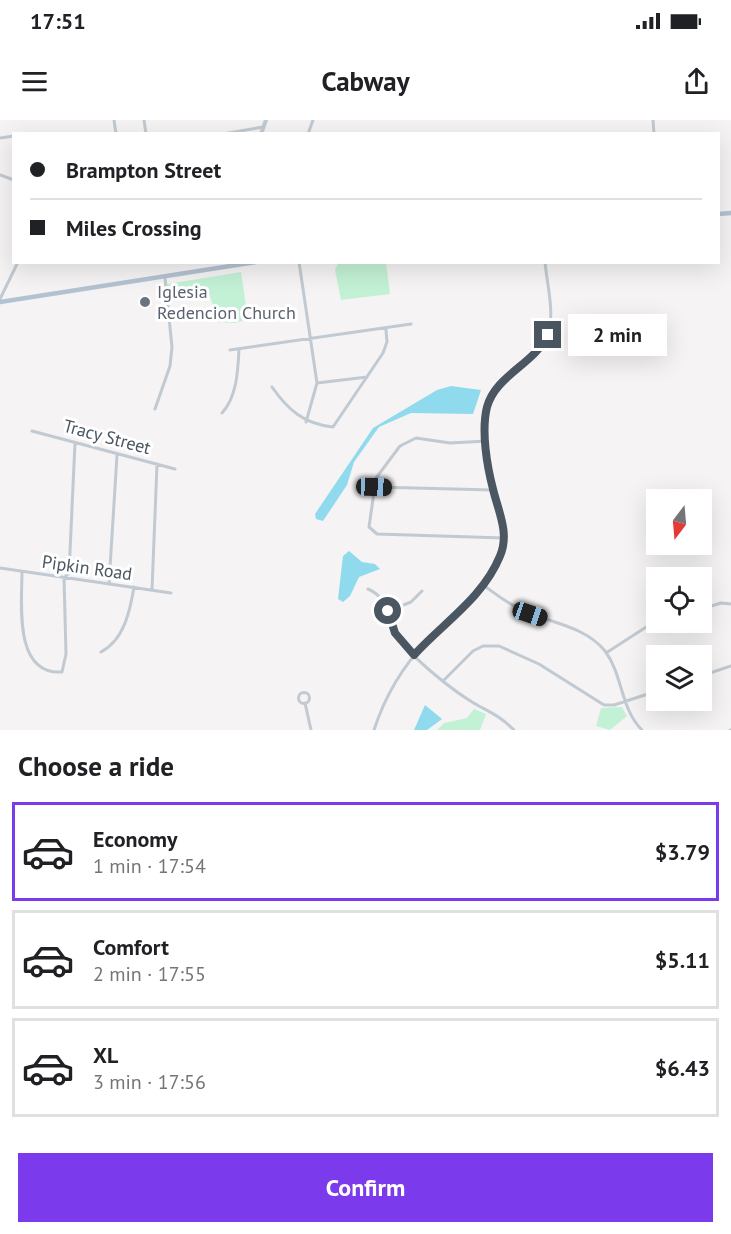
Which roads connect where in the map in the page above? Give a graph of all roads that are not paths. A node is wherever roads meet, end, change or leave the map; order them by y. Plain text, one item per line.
1 (266, 120) edge
2 (263, 127) junction
3 (234, 132) edge
4 (262, 132) edge
5 (17, 264) edge
6 (238, 264) edge
7 (299, 264) edge
8 (545, 264) edge
9 (165, 278) junction
10 (0, 301) edge
11 (411, 324) dead end
12 (387, 330) junction
13 (309, 339) junction
14 (239, 349) junction
15 (230, 350) dead end
16 (368, 377) junction
17 (317, 383) junction
18 (272, 387) dead end
19 (155, 409) dead end
20 (222, 413) dead end
21 (306, 422) junction
22 (32, 431) dead end
23 (487, 441) junction
24 (75, 443) junction
25 (117, 454) junction
26 (157, 464) junction
27 (175, 469) dead end
28 (374, 487) junction
29 (493, 490) junction
30 (504, 538) junction
31 (0, 568) edge
32 (22, 573) junction
33 (64, 578) junction
34 (109, 585) junction
35 (483, 585) junction
36 (134, 587) junction
37 (368, 589) dead end
38 (152, 590) junction
39 (422, 591) dead end
40 (171, 593) dead end
41 (731, 604) edge
42 (712, 606) edge
43 (388, 611) junction
44 (646, 627) edge
45 (101, 652) dead end
46 (606, 653) junction
47 (414, 655) junction
48 (731, 666) edge
49 (712, 672) edge
50 (444, 680) junction
51 (646, 695) edge
52 (625, 702) junction
53 (305, 703) dead end
54 (310, 730) edge
55 (374, 730) edge
56 (514, 730) edge
57 (642, 730) edge

1 - 2 street
2 - 3 street
2 - 4 street
5 - 10 street
6 - 9 main road
7 - 13 street
8 - 23 street
9 - 10 main road
9 - 19 street
11 - 12 street
12 - 13 street
12 - 16 street
13 - 14 street
13 - 17 street
14 - 15 street
14 - 20 street
16 - 17 street
16 - 21 street
17 - 21 street
18 - 21 street
22 - 24 street, Tracy Street
23 - 28 street
23 - 29 street
24 - 25 street, Tracy Street
24 - 33 street
25 - 26 street, Tracy Street
25 - 34 street
26 - 27 street, Tracy Street
26 - 38 street
28 - 29 street
28 - 30 street
29 - 30 street
30 - 35 street
31 - 32 street, Pipkin Road
32 - 33 street, Pipkin Road
32 - 33 street
33 - 34 street, Pipkin Road
34 - 36 street, Pipkin Road
35 - 46 street
35 - 47 street
36 - 38 street, Pipkin Road
36 - 45 street
37 - 43 street
38 - 40 street, Pipkin Road
39 - 43 street
41 - 42 street
43 - 47 street
44 - 46 street
46 - 52 street
47 - 50 street
47 - 55 street
48 - 49 street
50 - 52 street
50 - 56 street
51 - 52 street
52 - 57 street
53 - 54 street

